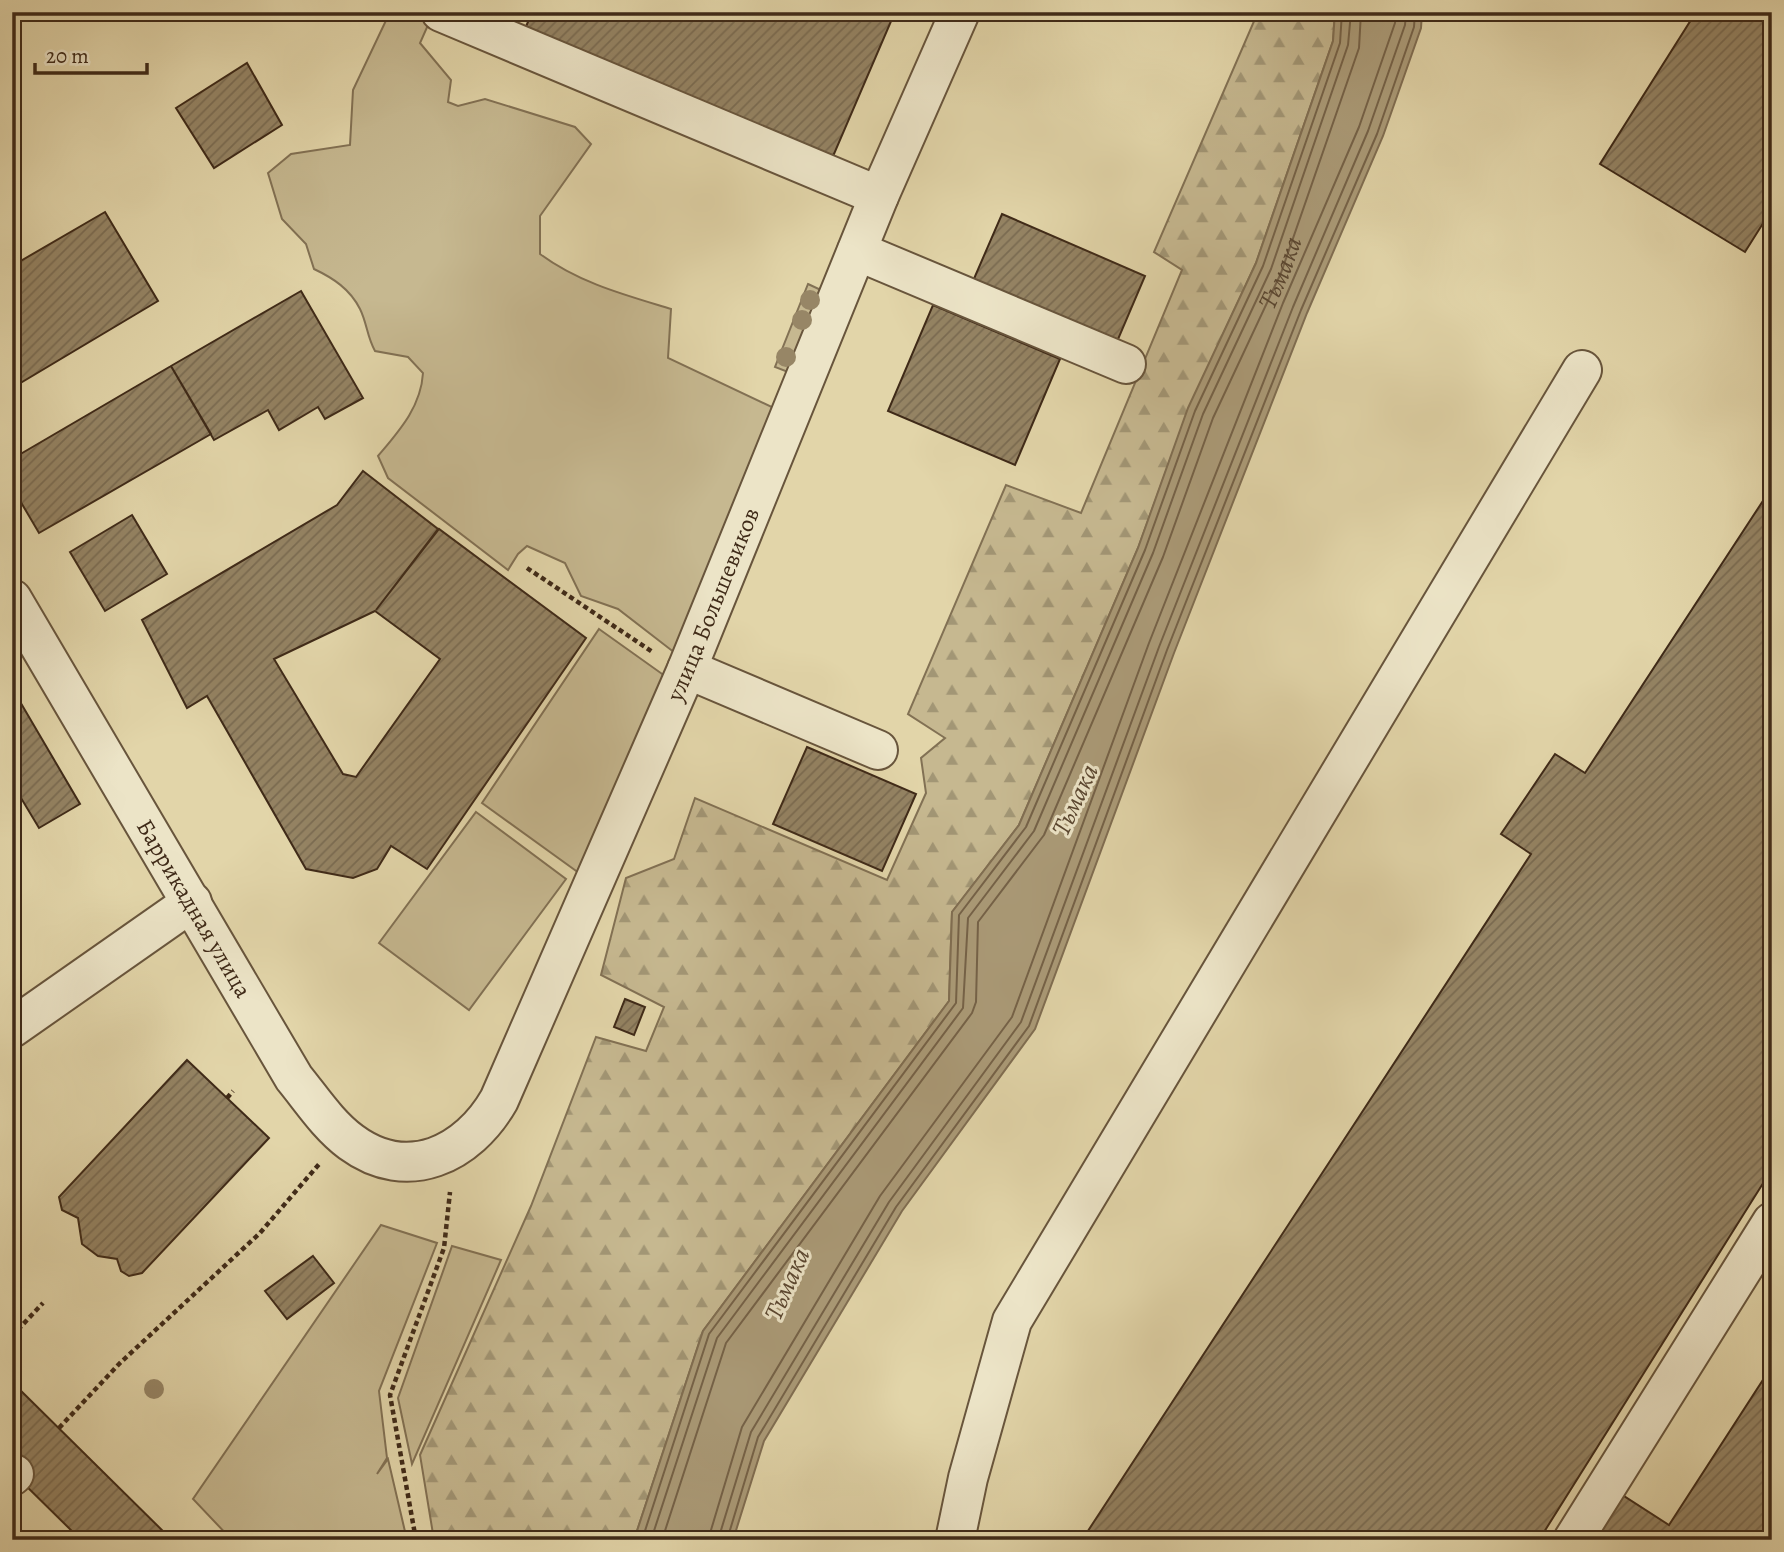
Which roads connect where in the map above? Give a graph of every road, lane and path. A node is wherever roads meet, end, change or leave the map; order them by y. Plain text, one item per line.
1 (442, 12) edge
2 (960, 12) edge
3 (879, 196) junction
4 (857, 251) junction
5 (1126, 364) dead end
6 (1582, 370) dead end
7 (527, 568) dead end
8 (12, 599) edge
9 (687, 669) junction
10 (878, 750) dead end
11 (192, 902) junction
12 (12, 1028) edge
13 (233, 1091) dead end
14 (227, 1098) dead end
15 (343, 1136) junction
16 (440, 1154) junction
17 (1772, 1222) edge
18 (43, 1303) dead end
19 (12, 1336) edge
20 (59, 1428) dead end
21 (416, 1540) edge
22 (955, 1540) edge
23 (1573, 1540) edge

1 - 3 street
2 - 3 street, улица Большевиков
3 - 4 street, улица Большевиков
4 - 5 street
4 - 9 street, улица Большевиков
6 - 22 street
7 - 9 path
8 - 11 street, Баррикадная улица
9 - 10 street
9 - 16 street, улица Большевиков
11 - 12 street
11 - 15 street, Баррикадная улица
13 - 14 path
15 - 16 street, Баррикадная улица
15 - 20 path
16 - 21 path
17 - 23 street
18 - 19 path

